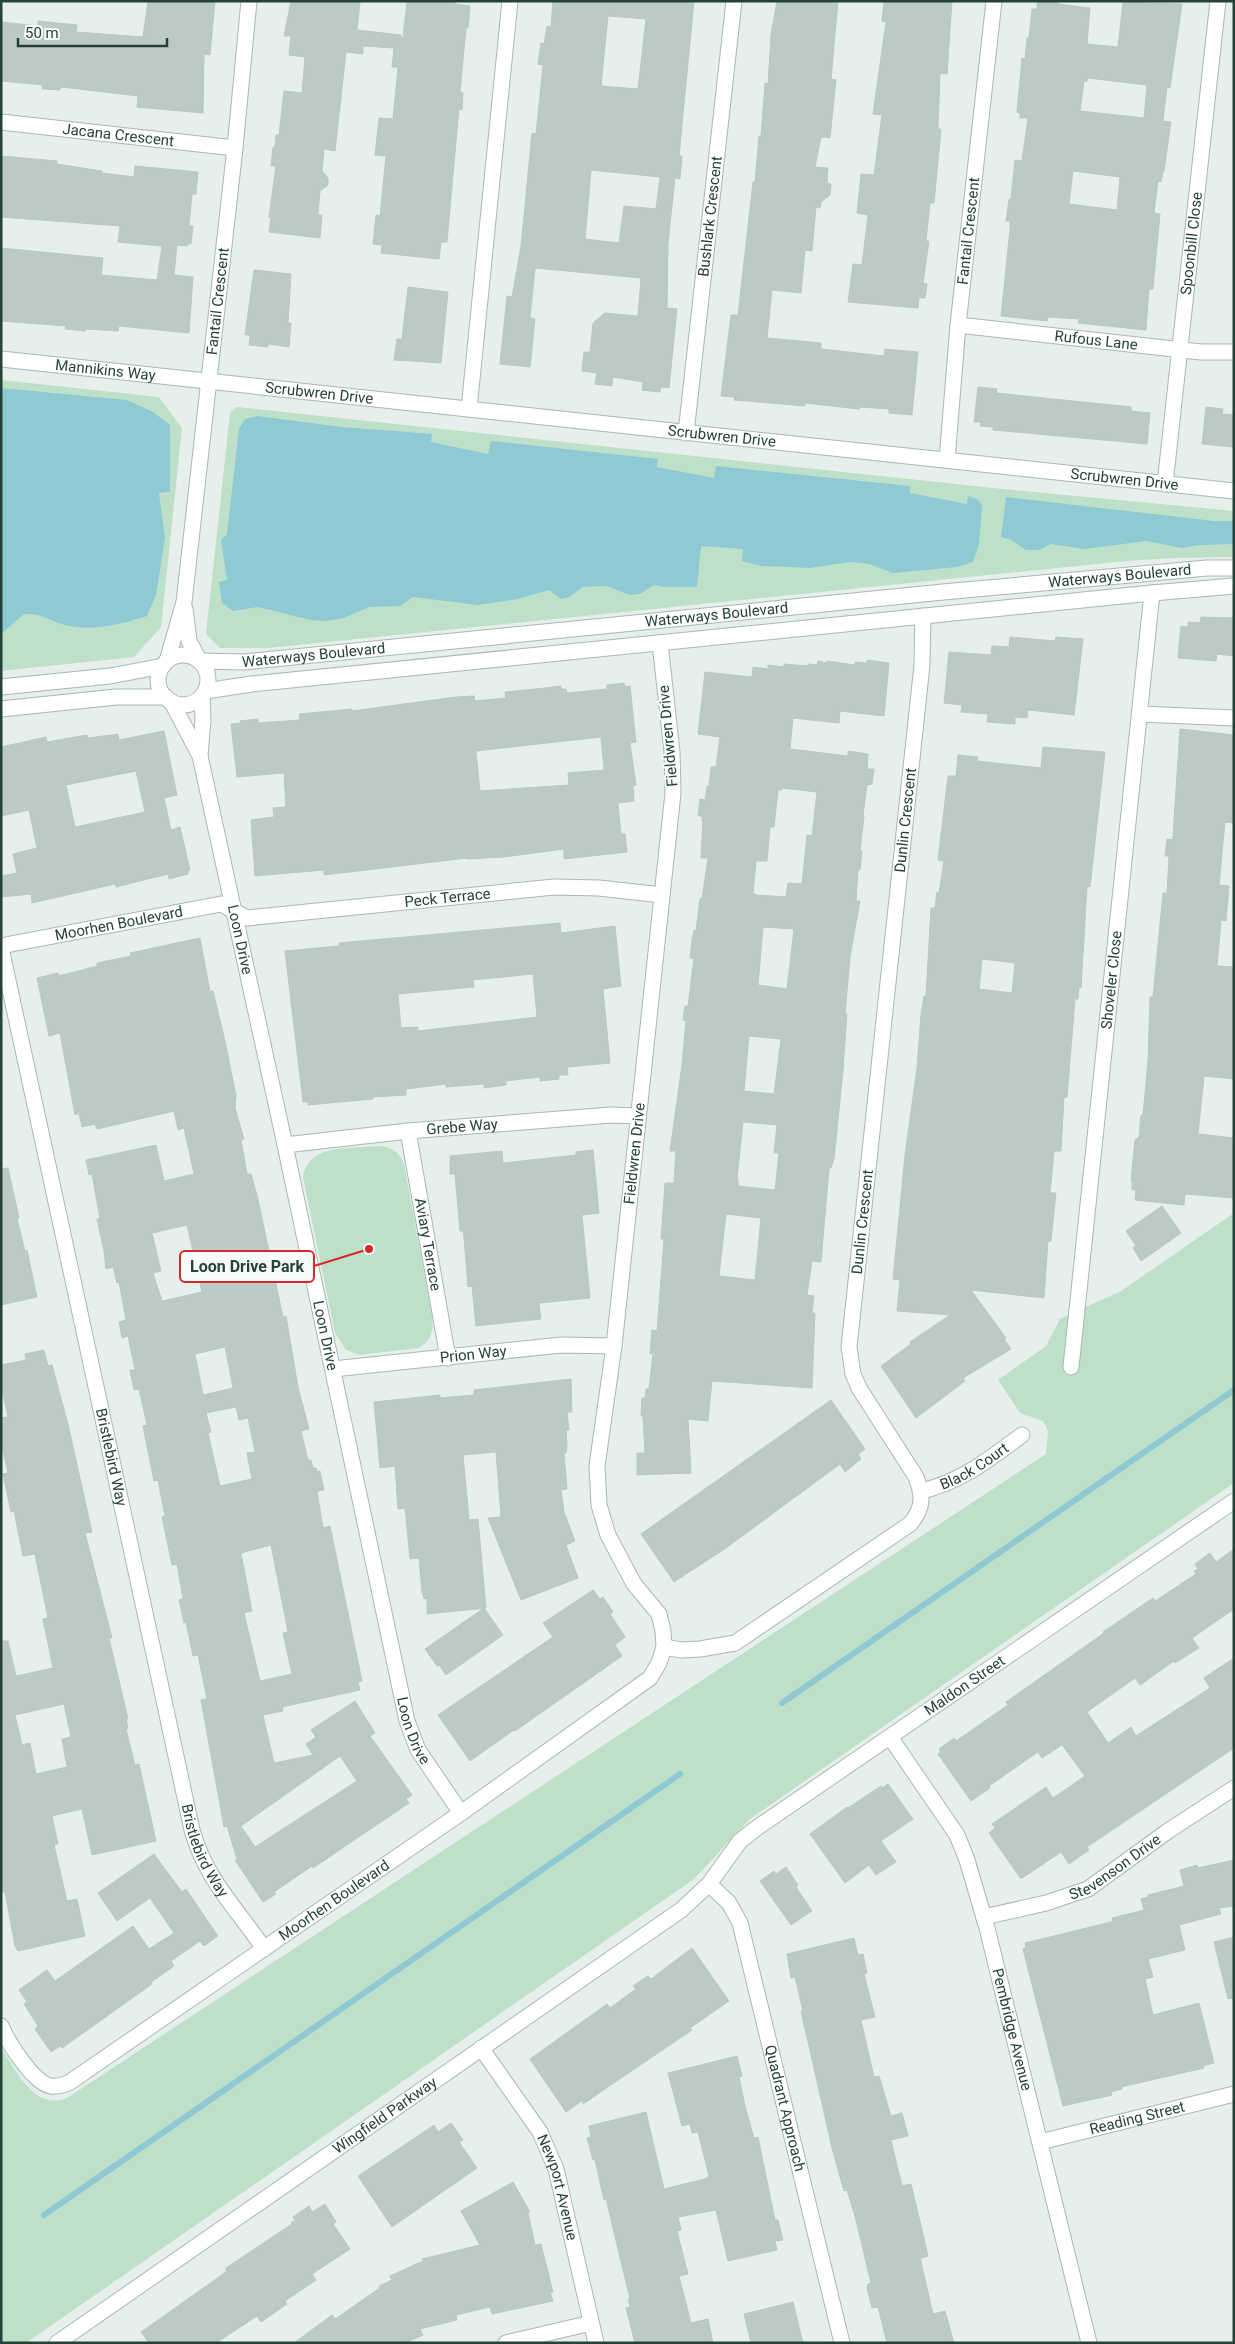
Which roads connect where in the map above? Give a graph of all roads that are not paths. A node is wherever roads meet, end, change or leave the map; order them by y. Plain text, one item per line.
1 (249, 1) edge
2 (510, 1) edge
3 (734, 1) edge
4 (994, 1) edge
5 (1218, 1) edge
6 (1, 122) edge
7 (235, 148) junction
8 (958, 325) junction
9 (1180, 350) junction
10 (1234, 352) edge
11 (1, 359) edge
12 (209, 382) junction
13 (469, 409) junction
14 (686, 433) junction
15 (947, 460) junction
16 (1165, 484) junction
17 (1234, 491) edge
18 (1234, 568) edge
19 (1234, 586) edge
20 (1152, 592) junction
21 (184, 602) junction
22 (923, 616) junction
23 (660, 643) junction
24 (199, 661) junction
25 (165, 664) junction
26 (1, 687) edge
27 (204, 694) junction
28 (168, 699) junction
29 (1, 709) edge
30 (1140, 714) junction
31 (1234, 718) edge
32 (200, 756) junction
33 (662, 895) junction
34 (234, 912) junction
35 (1, 947) edge
36 (637, 1116) junction
37 (408, 1132) junction
38 (285, 1145) junction
39 (614, 1346) junction
40 (448, 1358) junction
41 (1071, 1368) dead end
42 (333, 1369) junction
43 (1022, 1435) dead end
44 (922, 1491) junction
45 (1234, 1501) edge
46 (664, 1647) junction
47 (890, 1737) junction
48 (1234, 1788) edge
49 (460, 1814) junction
50 (709, 1884) junction
51 (984, 1917) junction
52 (264, 1949) junction
53 (1, 2026) edge
54 (481, 2048) junction
55 (1234, 2094) edge
56 (1040, 2142) junction
57 (591, 2323) junction
58 (57, 2343) edge
59 (506, 2343) edge
60 (596, 2343) edge
61 (842, 2343) edge
62 (1089, 2343) edge

1 - 7 street, Fantail Crescent
2 - 13 street
3 - 14 street, Bushlark Crescent
4 - 8 street, Fantail Crescent
5 - 9 street, Spoonbill Close
6 - 7 street, Jacana Crescent
7 - 12 street, Fantail Crescent
8 - 9 street, Rufous Lane
8 - 15 street, Fantail Crescent
9 - 10 street, Rufous Lane
9 - 16 street, Spoonbill Close
11 - 12 street, Mannikins Way
12 - 13 street, Scrubwren Drive
12 - 21 street, Fantail Crescent
13 - 14 street, Scrubwren Drive
14 - 15 street, Scrubwren Drive
15 - 16 street, Scrubwren Drive
16 - 17 street, Scrubwren Drive
18 - 24 street, Waterways Boulevard
19 - 20 street, Waterways Boulevard
20 - 22 street, Waterways Boulevard
20 - 30 street, Shoveler Close
21 - 24 street, Fantail Crescent
21 - 25 street, Fantail Crescent
22 - 23 street, Waterways Boulevard
22 - 44 street, Dunlin Crescent
23 - 27 street, Waterways Boulevard
23 - 33 street, Fieldwren Drive
24 - 25 street
24 - 27 street
25 - 26 street
25 - 28 street
27 - 28 street
27 - 32 street, Loon Drive
28 - 29 street
28 - 32 street, Loon Drive
30 - 31 street
30 - 41 street, Shoveler Close
32 - 34 street, Loon Drive
33 - 34 street, Peck Terrace
33 - 36 street, Fieldwren Drive
34 - 35 street, Moorhen Boulevard
34 - 38 street, Loon Drive
35 - 52 street, Bristlebird Way
36 - 37 street, Grebe Way
36 - 39 street, Fieldwren Drive
37 - 38 street, Grebe Way
37 - 40 street, Aviary Terrace
38 - 42 street, Loon Drive
39 - 40 street, Prion Way
39 - 46 street, Fieldwren Drive
40 - 42 street, Prion Way
42 - 49 street, Loon Drive
43 - 44 street, Black Court
44 - 46 street
45 - 47 street, Maldon Street
46 - 49 street, Moorhen Boulevard
47 - 50 street, Maldon Street
47 - 51 street, Pembridge Avenue
48 - 51 street, Stevenson Drive
49 - 52 street, Moorhen Boulevard
50 - 54 street, Wingfield Parkway
50 - 61 street, Quadrant Approach
51 - 56 street, Pembridge Avenue
52 - 53 street, Moorhen Boulevard
54 - 57 street, Newport Avenue
54 - 58 street, Wingfield Parkway
55 - 56 street, Reading Street
56 - 62 street, Pembridge Avenue
57 - 59 street
57 - 60 street, Newport Avenue

